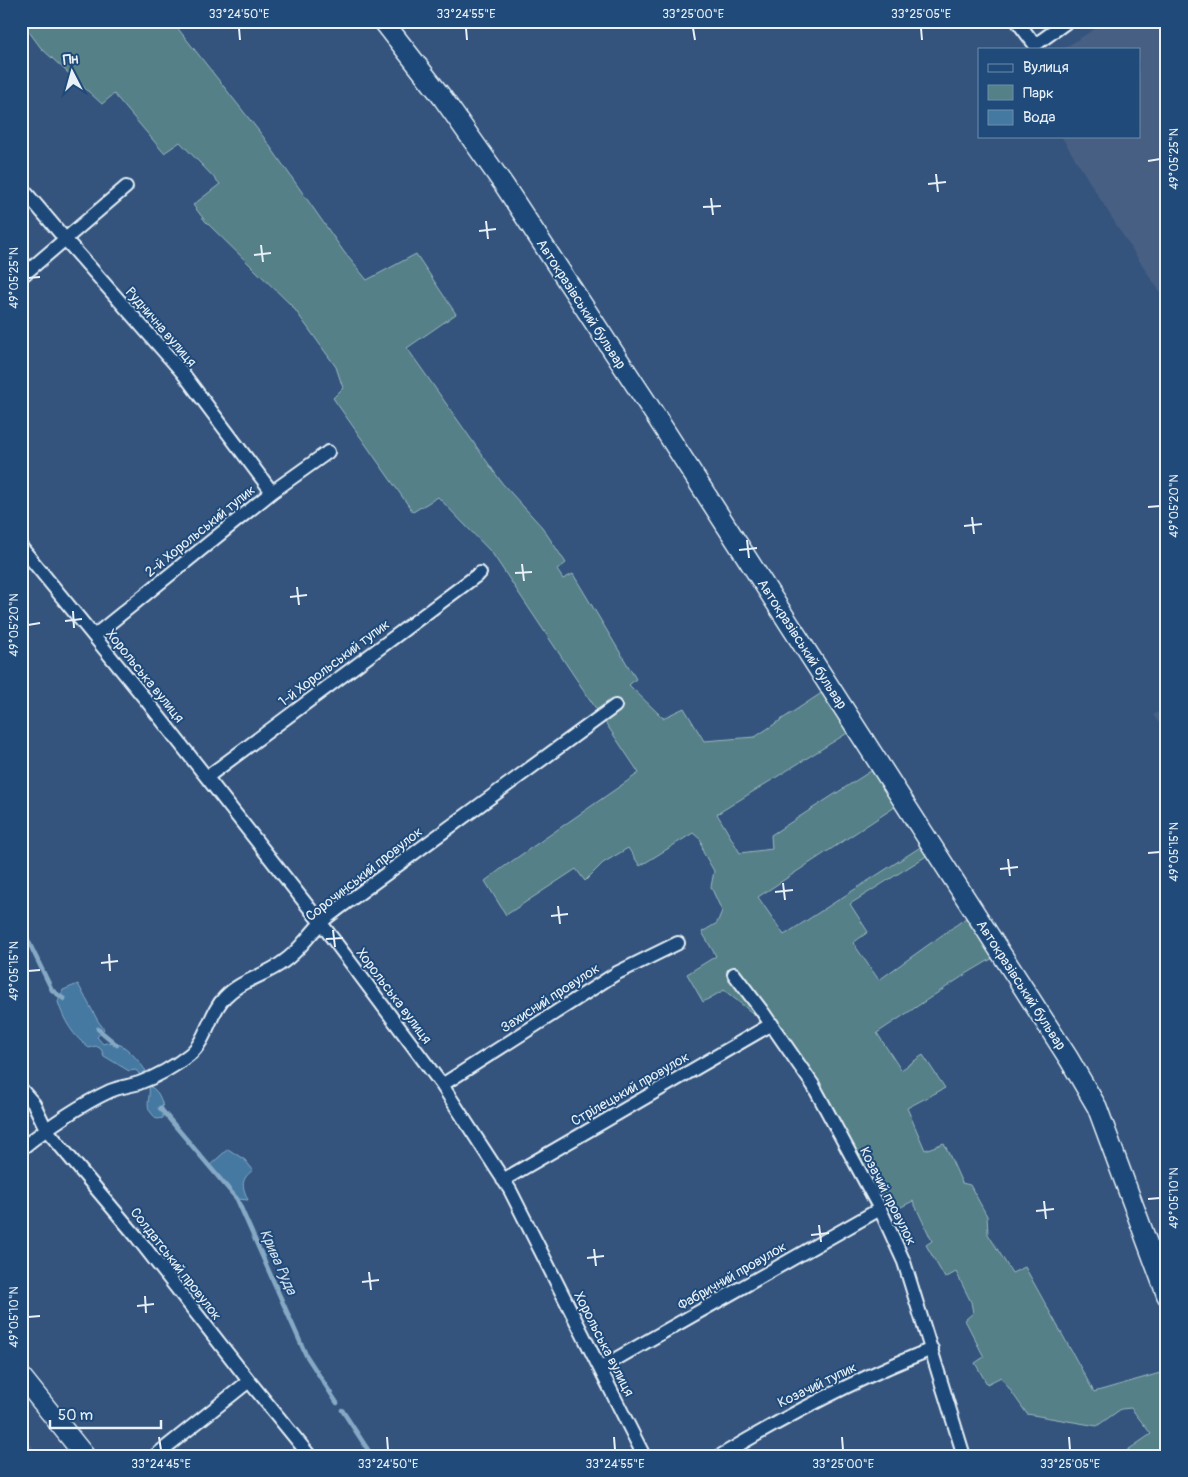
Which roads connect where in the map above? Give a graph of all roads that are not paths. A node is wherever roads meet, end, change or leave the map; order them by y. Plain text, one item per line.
1 (383, 21) edge
2 (1018, 21) edge
3 (1068, 21) edge
4 (21, 187) edge
5 (126, 187) dead end
6 (66, 240) junction
7 (21, 277) edge
8 (328, 452) dead end
9 (272, 492) junction
10 (21, 547) edge
11 (480, 573) dead end
12 (94, 636) junction
13 (615, 706) dead end
14 (207, 777) junction
15 (321, 922) junction
16 (678, 942) dead end
17 (734, 974) dead end
18 (772, 1024) junction
19 (442, 1084) junction
20 (21, 1088) edge
21 (46, 1129) junction
22 (21, 1149) edge
23 (503, 1180) junction
24 (880, 1209) junction
25 (1167, 1296) edge
26 (932, 1349) junction
27 (600, 1368) junction
28 (21, 1376) edge
29 (249, 1381) junction
30 (85, 1456) edge
31 (155, 1456) edge
32 (310, 1456) edge
33 (644, 1456) edge
34 (720, 1456) edge
35 (964, 1456) edge

1 - 25 street, Автокразівський бульвар
2 - 3 street
4 - 6 street, Руднична вулиця
5 - 6 street
6 - 7 street
6 - 9 street, Руднична вулиця
8 - 9 street, 2-й Хорольський тупик
9 - 12 street, 2-й Хорольський тупик
10 - 12 street, Хорольська вулиця
11 - 14 street, 1-й Хорольський тупик
12 - 14 street, Хорольська вулиця
13 - 15 street, Сорочинський провулок
14 - 15 street, Хорольська вулиця
15 - 19 street, Хорольська вулиця
15 - 21 street, Сорочинський провулок
16 - 19 street, Захисний провулок
17 - 18 street, Козачий провулок
18 - 23 street, Стрілецький провулок
18 - 24 street, Козачий провулок
19 - 23 street, Хорольська вулиця
20 - 21 street, Солдатський провулок
21 - 22 street, Сорочинський провулок
21 - 29 street, Солдатський провулок
23 - 27 street, Хорольська вулиця
24 - 26 street, Козачий провулок
24 - 27 street, Фабричний провулок
26 - 34 street, Козачий тупик
26 - 35 street, Козачий провулок
27 - 33 street, Хорольська вулиця
28 - 30 street
29 - 31 street
29 - 32 street, Солдатський провулок

